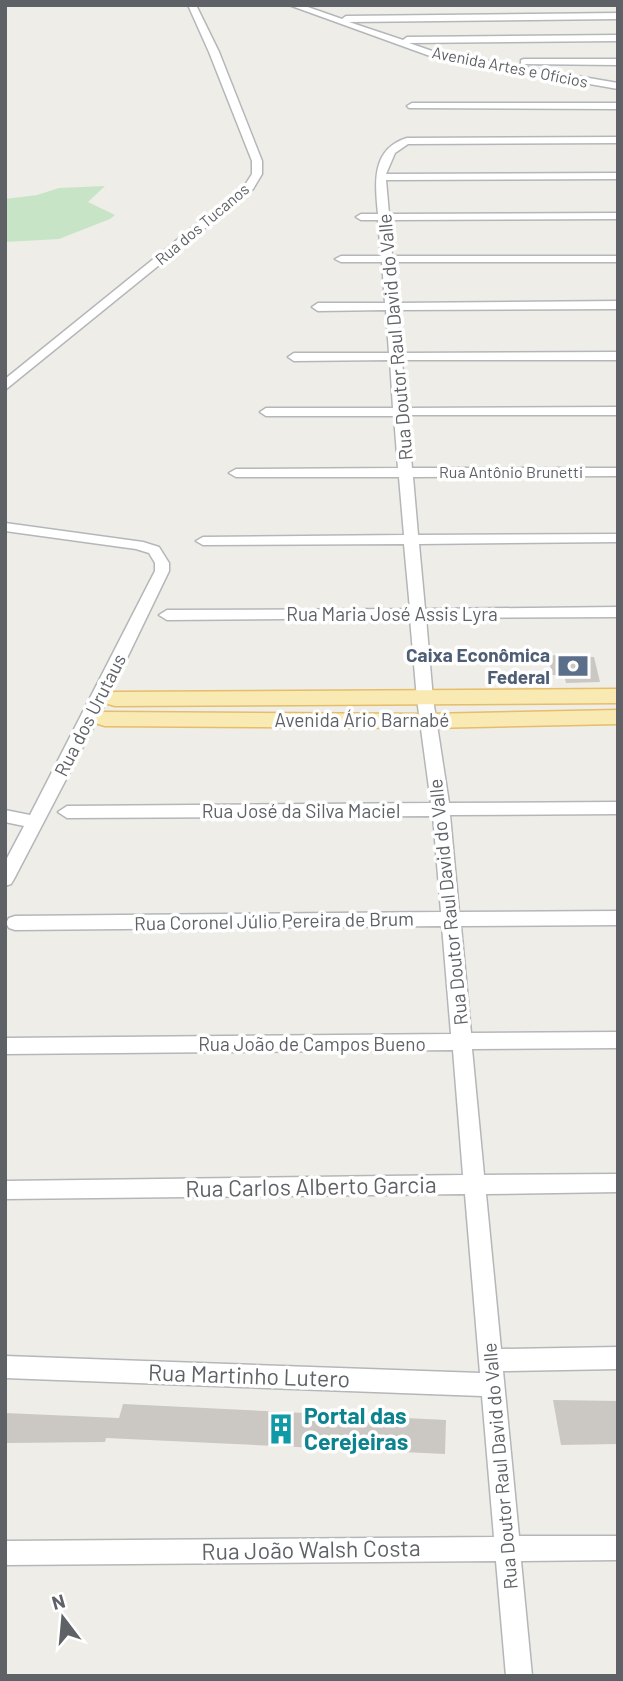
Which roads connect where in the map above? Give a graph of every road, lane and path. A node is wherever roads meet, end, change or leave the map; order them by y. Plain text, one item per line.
1 (192, 5) edge
2 (293, 5) edge
3 (455, 5) edge
4 (574, 5) edge
5 (618, 16) edge
6 (579, 17) junction
7 (459, 18) junction
8 (332, 19) junction
9 (587, 38) junction
10 (618, 38) edge
11 (393, 40) junction
12 (463, 40) junction
13 (467, 60) junction
14 (482, 62) junction
15 (592, 62) junction
16 (618, 62) edge
17 (596, 84) junction
18 (613, 86) edge
19 (412, 106) dead end
20 (616, 106) edge
21 (618, 117) edge
22 (618, 140) edge
23 (618, 176) edge
24 (380, 177) junction
25 (618, 216) edge
26 (361, 217) dead end
27 (386, 217) junction
28 (388, 258) junction
29 (341, 259) dead end
30 (618, 259) edge
31 (392, 305) junction
32 (618, 305) edge
33 (318, 307) dead end
34 (398, 356) junction
35 (618, 356) edge
36 (294, 357) dead end
37 (5, 386) edge
38 (399, 411) junction
39 (618, 411) edge
40 (266, 412) dead end
41 (405, 472) junction
42 (618, 472) edge
43 (236, 473) dead end
44 (5, 527) edge
45 (618, 538) edge
46 (412, 539) junction
47 (203, 541) dead end
48 (618, 612) edge
49 (419, 614) junction
50 (167, 615) dead end
51 (618, 696) edge
52 (115, 699) dead end
53 (425, 699) junction
54 (175, 708) junction
55 (618, 717) edge
56 (105, 719) dead end
57 (428, 721) junction
58 (618, 808) edge
59 (441, 810) junction
60 (67, 813) dead end
61 (5, 817) edge
62 (34, 822) junction
63 (5, 879) edge
64 (618, 918) edge
65 (451, 919) junction
66 (15, 923) dead end
67 (618, 1040) edge
68 (462, 1043) junction
69 (5, 1046) edge
70 (618, 1183) edge
71 (475, 1185) junction
72 (5, 1190) edge
73 (618, 1358) edge
74 (490, 1360) junction
75 (5, 1367) edge
76 (493, 1385) junction
77 (618, 1548) edge
78 (507, 1549) junction
79 (5, 1553) edge
80 (519, 1676) edge

1 - 37 street, Rua dos Tucanos
2 - 8 street, Avenida Artes e Ofícios
3 - 7 street
4 - 6 street
5 - 6 street
6 - 7 street
6 - 9 street
7 - 8 street
7 - 12 street
8 - 11 street, Avenida Artes e Ofícios
9 - 10 street
9 - 12 street
9 - 15 street
11 - 12 street
11 - 13 street, Avenida Artes e Ofícios
12 - 13 street
13 - 14 street, Avenida Artes e Ofícios
14 - 15 street
14 - 17 street, Avenida Artes e Ofícios
15 - 16 street
15 - 17 street
15 - 18 street
17 - 18 street, Avenida Artes e Ofícios
18 - 20 street
19 - 20 street
20 - 21 street
22 - 24 street
23 - 24 street
24 - 27 street, Rua Doutor Raul David do Valle
25 - 27 street
26 - 27 street
27 - 28 street, Rua Doutor Raul David do Valle
28 - 29 street
28 - 30 street
28 - 31 street, Rua Doutor Raul David do Valle
31 - 32 street
31 - 33 street
31 - 34 street, Rua Doutor Raul David do Valle
34 - 35 street
34 - 36 street
34 - 38 street, Rua Doutor Raul David do Valle
38 - 39 street
38 - 40 street
38 - 41 street, Rua Doutor Raul David do Valle
41 - 42 street, Rua Antônio Brunetti
41 - 43 street, Rua Antônio Brunetti
41 - 46 street, Rua Doutor Raul David do Valle
44 - 62 street, Rua dos Urutaus
45 - 46 street
46 - 47 street
46 - 49 street, Rua Doutor Raul David do Valle
48 - 49 street, Rua Maria José Assis Lyra
49 - 50 street, Rua Maria José Assis Lyra
49 - 53 street, Rua Doutor Raul David do Valle
51 - 53 main road, Avenida Ário Barnabé
52 - 54 main road, Avenida Ário Barnabé
53 - 54 main road, Avenida Ário Barnabé
53 - 57 street, Rua Doutor Raul David do Valle
54 - 56 main road, Avenida Ário Barnabé
54 - 57 main road, Avenida Ário Barnabé
55 - 57 main road, Avenida Ário Barnabé
57 - 59 street, Rua Doutor Raul David do Valle
58 - 59 street, Rua José da Silva Maciel
59 - 60 street, Rua José da Silva Maciel
59 - 65 street, Rua Doutor Raul David do Valle
61 - 62 street
62 - 63 street, Rua dos Urutaus
64 - 65 street, Rua Coronel Júlio Pereira de Brum
65 - 66 street, Rua Coronel Júlio Pereira de Brum
65 - 68 street, Rua Doutor Raul David do Valle
67 - 68 street, Rua João de Campos Bueno
68 - 69 street, Rua João de Campos Bueno
68 - 71 street, Rua Doutor Raul David do Valle
70 - 71 street, Rua Carlos Alberto Garcia
71 - 72 street, Rua Carlos Alberto Garcia
71 - 74 street, Rua Doutor Raul David do Valle
73 - 74 street
74 - 76 street, Rua Doutor Raul David do Valle
75 - 76 street, Rua Martinho Lutero
76 - 78 street, Rua Doutor Raul David do Valle
77 - 78 street, Rua João Walsh Costa
78 - 79 street, Rua João Walsh Costa
78 - 80 street, Rua Doutor Raul David do Valle

